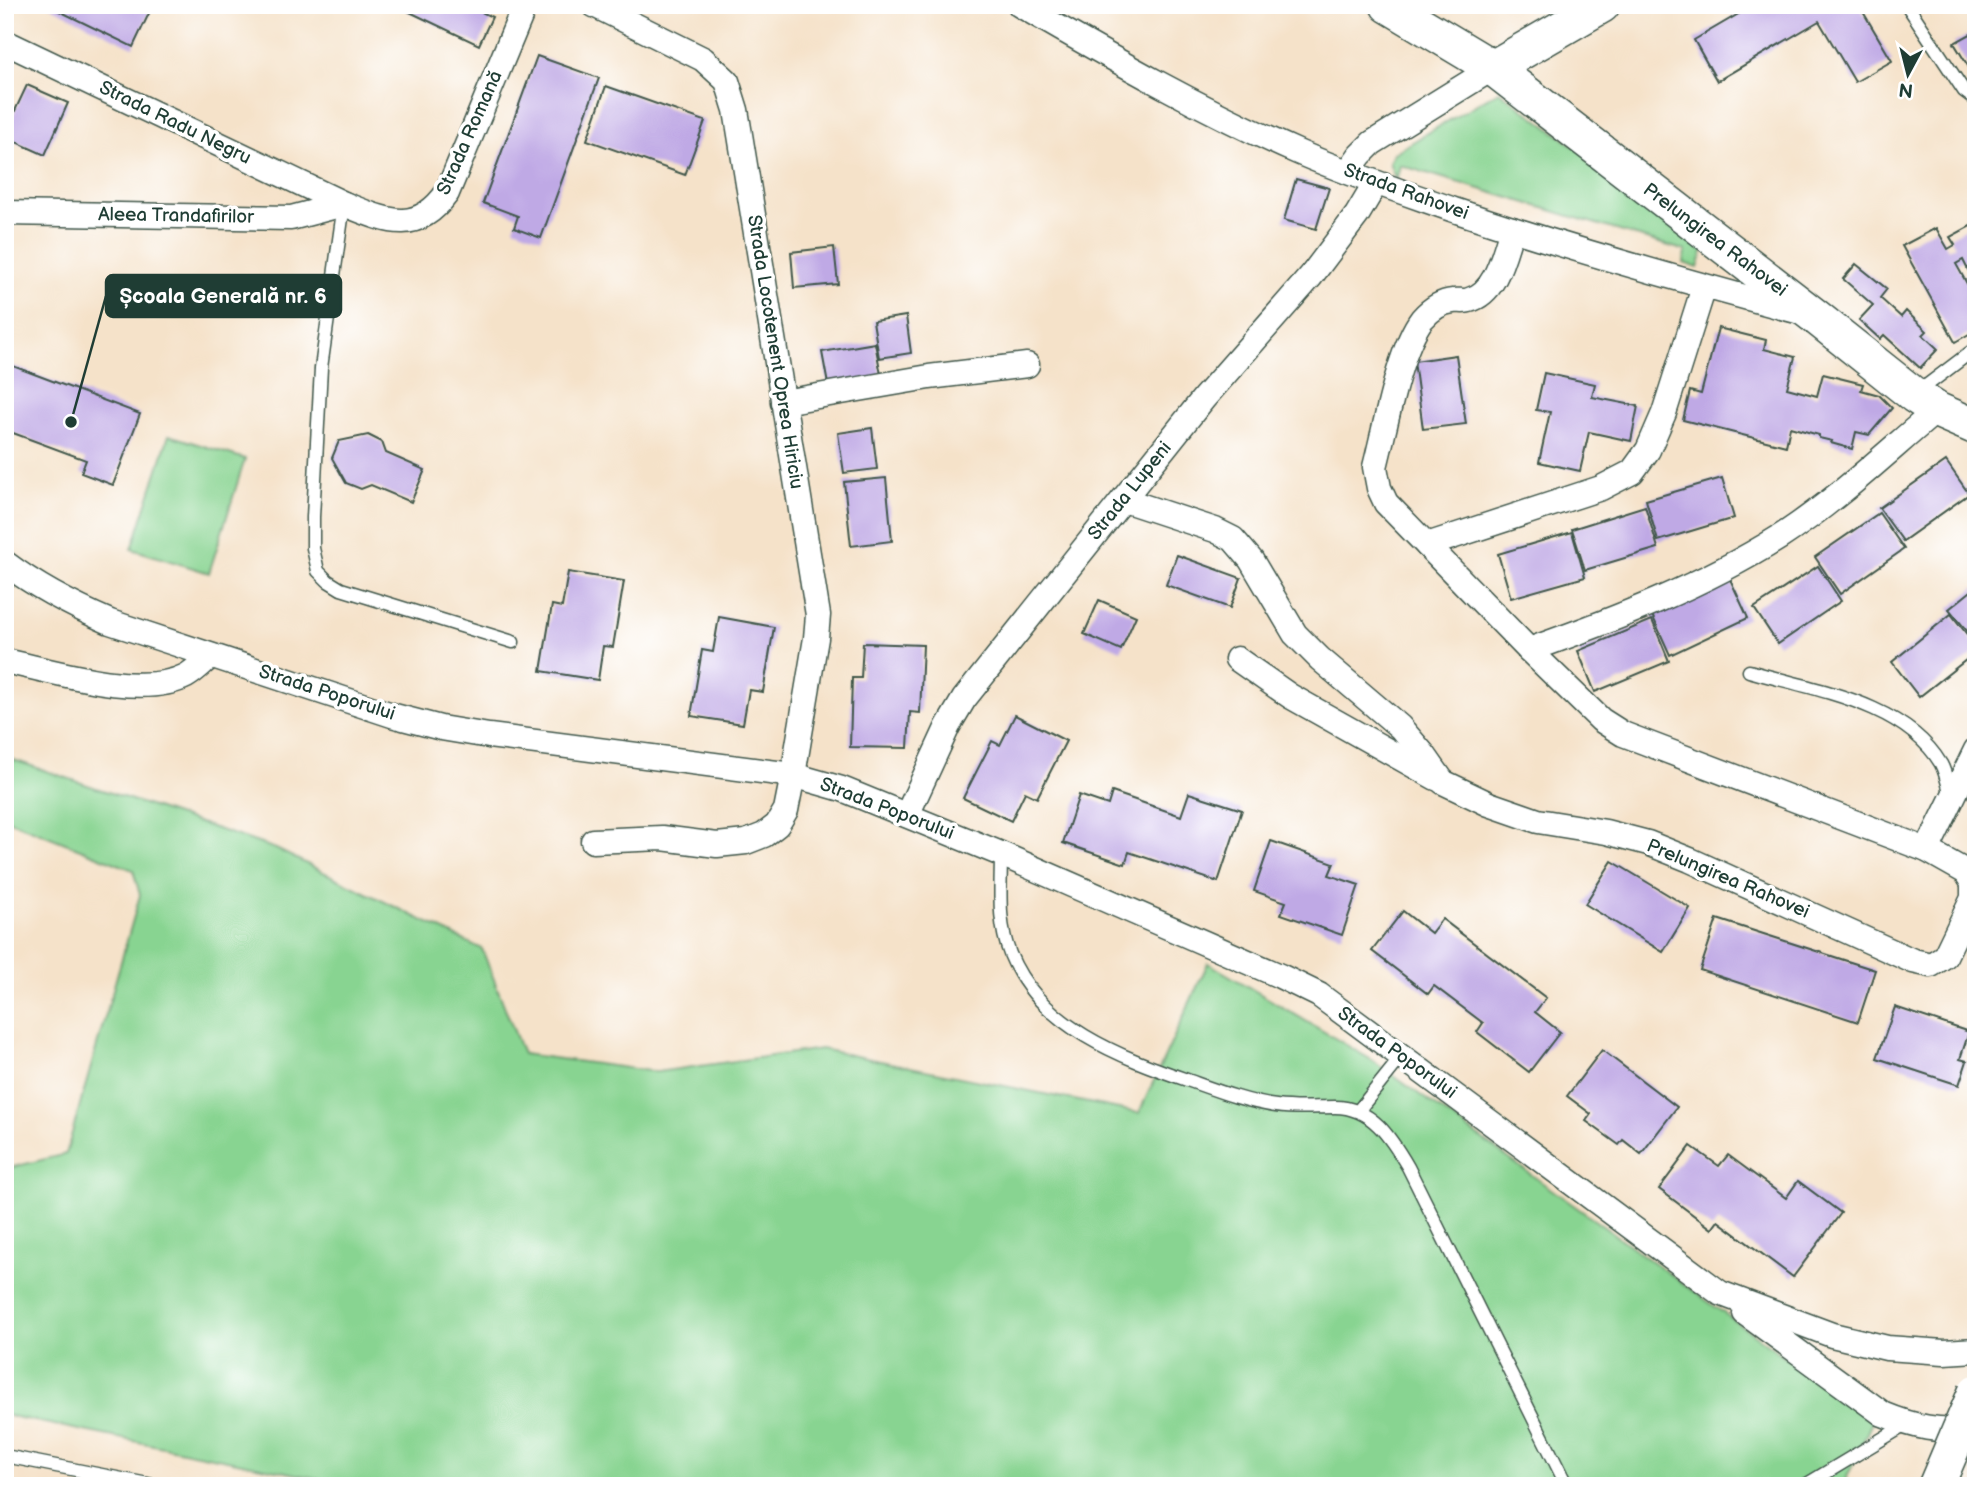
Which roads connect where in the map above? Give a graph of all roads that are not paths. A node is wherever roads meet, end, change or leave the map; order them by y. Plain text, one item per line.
1 (525, 5) edge
2 (594, 5) edge
3 (1020, 5) edge
4 (1388, 5) edge
5 (1602, 5) edge
6 (1908, 5) edge
7 (5, 42) edge
8 (1493, 68) junction
9 (1976, 100) edge
10 (1348, 172) junction
11 (1376, 183) junction
12 (344, 204) junction
13 (5, 213) edge
14 (1512, 229) junction
15 (1704, 286) junction
16 (1816, 317) junction
17 (1976, 348) edge
18 (1027, 365) dead end
19 (783, 402) junction
20 (1926, 403) junction
21 (1976, 427) edge
22 (1124, 500) junction
23 (1427, 545) junction
24 (5, 563) edge
25 (513, 642) dead end
26 (1529, 650) junction
27 (211, 656) junction
28 (1237, 659) dead end
29 (5, 662) edge
30 (1749, 671) dead end
31 (1976, 750) edge
32 (793, 775) junction
33 (1443, 782) junction
34 (1952, 799) junction
35 (907, 815) junction
36 (593, 841) dead end
37 (1927, 850) junction
38 (1001, 854) junction
39 (1974, 898) edge
40 (1402, 1056) junction
41 (1358, 1111) junction
42 (1720, 1293) junction
43 (1976, 1350) edge
44 (1976, 1392) edge
45 (1907, 1424) junction
46 (1976, 1426) edge
47 (5, 1456) edge
48 (158, 1486) edge
49 (1567, 1486) edge
50 (1804, 1486) edge
51 (1936, 1486) edge

1 - 12 street, Strada Romană
2 - 19 street, Strada Locotenent Oprea Hiriciu
3 - 10 street, Strada Rahovei
4 - 8 main road, Prelungirea Rahovei
5 - 8 main road
6 - 9 lane
7 - 12 street, Strada Radu Negru
8 - 10 street
8 - 16 main road, Prelungirea Rahovei
10 - 11 street, Strada Rahovei
11 - 14 street, Strada Rahovei
11 - 22 street, Strada Lupeni
12 - 13 street, Aleea Trandafirilor
12 - 25 lane
14 - 15 street, Strada Rahovei
14 - 23 street, Prelungirea Rahovei
15 - 16 street, Strada Rahovei
15 - 23 street
16 - 20 main road, Prelungirea Rahovei
17 - 20 lane
18 - 19 street
19 - 32 street, Strada Locotenent Oprea Hiriciu
20 - 21 main road, Prelungirea Rahovei
20 - 26 street
22 - 33 street, Prelungirea Rahovei
22 - 35 street, Strada Lupeni
23 - 26 street, Prelungirea Rahovei
24 - 27 street, Strada Poporului
26 - 37 street, Prelungirea Rahovei
27 - 29 street
27 - 32 street, Strada Poporului
28 - 33 street, Prelungirea Rahovei
30 - 34 lane
31 - 34 street
32 - 35 street, Strada Poporului
32 - 36 street, Strada Poporului
33 - 39 street, Prelungirea Rahovei
34 - 37 street
35 - 38 street, Strada Poporului
37 - 39 street, Prelungirea Rahovei
38 - 40 street, Strada Poporului
38 - 41 lane
40 - 41 lane
40 - 42 street, Strada Poporului
41 - 49 lane
42 - 43 street, Strada Poporului
42 - 45 street
44 - 51 main road, bridge
45 - 46 street
45 - 50 lane
47 - 48 lane

